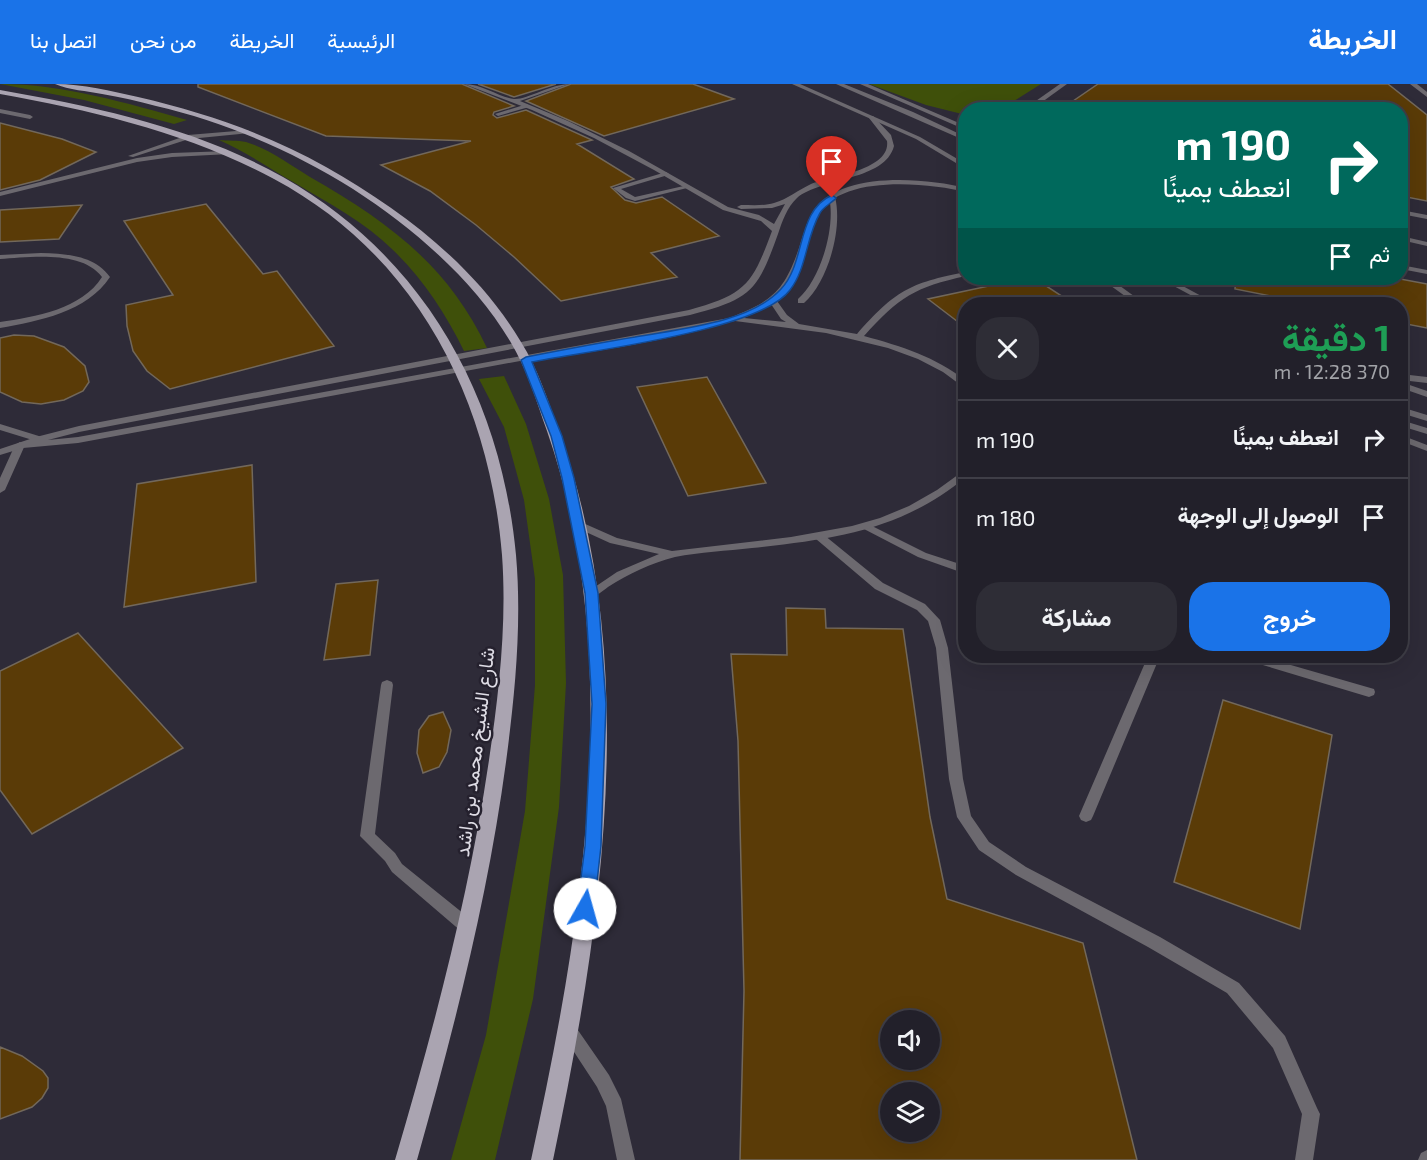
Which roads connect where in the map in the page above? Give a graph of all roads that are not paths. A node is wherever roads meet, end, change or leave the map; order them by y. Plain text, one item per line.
1 (58, 84) edge
2 (467, 84) edge
3 (566, 84) edge
4 (795, 84) edge
5 (839, 84) edge
6 (864, 84) edge
7 (1064, 84) edge
8 (1413, 84) edge
9 (0, 92) edge
10 (1427, 94) edge
11 (515, 101) junction
12 (1038, 102) edge
13 (527, 106) junction
14 (0, 111) edge
15 (498, 114) dead end
16 (30, 117) dead end
17 (870, 117) junction
18 (930, 122) junction
19 (958, 125) edge
20 (958, 127) edge
21 (248, 132) junction
22 (958, 135) edge
23 (188, 137) junction
24 (228, 153) junction
25 (958, 162) edge
26 (102, 168) junction
27 (666, 174) junction
28 (688, 187) junction
29 (958, 188) edge
30 (0, 194) edge
31 (832, 198) junction
32 (793, 199) junction
33 (713, 201) junction
34 (1408, 213) edge
35 (1427, 217) edge
36 (775, 230) junction
37 (1408, 240) edge
38 (1427, 244) edge
39 (0, 257) edge
40 (1408, 268) edge
41 (1427, 272) edge
42 (958, 276) edge
43 (1114, 285) edge
44 (1176, 285) edge
45 (1131, 297) edge
46 (1199, 297) edge
47 (772, 301) junction
48 (801, 301) dead end
49 (731, 320) junction
50 (0, 325) edge
51 (810, 329) junction
52 (858, 338) junction
53 (517, 345) junction
54 (453, 356) junction
55 (526, 360) junction
56 (462, 371) junction
57 (1408, 378) edge
58 (958, 380) edge
59 (1427, 380) edge
60 (1408, 387) edge
61 (1427, 394) edge
62 (1408, 412) edge
63 (1427, 418) edge
64 (1408, 425) edge
65 (0, 428) edge
66 (1427, 431) edge
67 (39, 439) junction
68 (1408, 441) edge
69 (20, 445) junction
70 (1427, 448) edge
71 (1, 450) edge
72 (958, 480) edge
73 (0, 490) edge
74 (579, 525) junction
75 (868, 527) junction
76 (820, 537) junction
77 (675, 554) junction
78 (958, 567) edge
79 (592, 593) junction
80 (1151, 663) edge
81 (1271, 663) edge
82 (387, 685) dead end
83 (1369, 692) dead end
84 (1086, 816) dead end
85 (468, 927) junction
86 (567, 1029) junction
87 (406, 1160) edge
88 (542, 1160) edge
89 (626, 1160) edge
90 (1304, 1160) edge

1 - 21 main road
2 - 11 street
3 - 11 street
4 - 17 street
5 - 18 street
6 - 19 street
7 - 12 street
8 - 10 street
9 - 23 main road, شارع الشيخ محمد بن راشد
11 - 13 street
13 - 15 street
13 - 27 street
14 - 16 street
17 - 25 street
17 - 32 street
18 - 20 street
18 - 22 street
21 - 23 street
21 - 53 main road
23 - 24 main road, شارع الشيخ محمد بن راشد
23 - 26 street
24 - 26 street
24 - 54 main road, شارع الشيخ محمد بن راشد
26 - 30 street
27 - 28 street
27 - 28 street
28 - 33 street
29 - 31 street
31 - 47 street
31 - 48 street
32 - 33 street
32 - 36 street
33 - 36 street
34 - 35 street
36 - 53 street
37 - 38 street
39 - 50 street
40 - 41 street
42 - 52 street
43 - 45 street
44 - 46 street
47 - 49 street
47 - 51 street
49 - 51 street
49 - 55 street
51 - 52 street
52 - 58 street
53 - 54 street
53 - 55 main road
54 - 56 main road, شارع الشيخ محمد بن راشد
54 - 67 street
55 - 56 street
55 - 74 main road
56 - 69 street
56 - 85 main road, شارع الشيخ محمد بن راشد
57 - 59 street
60 - 61 street
62 - 63 street
64 - 66 street
65 - 67 street
67 - 69 street
68 - 70 street
69 - 71 street
69 - 73 street
72 - 75 street
74 - 77 street
74 - 79 main road
75 - 76 street
75 - 78 street
76 - 77 street
76 - 90 street
77 - 79 street
79 - 86 main road
80 - 84 street
81 - 83 street
82 - 85 street
85 - 87 main road, شارع الشيخ محمد بن راشد
86 - 88 main road
86 - 89 street

